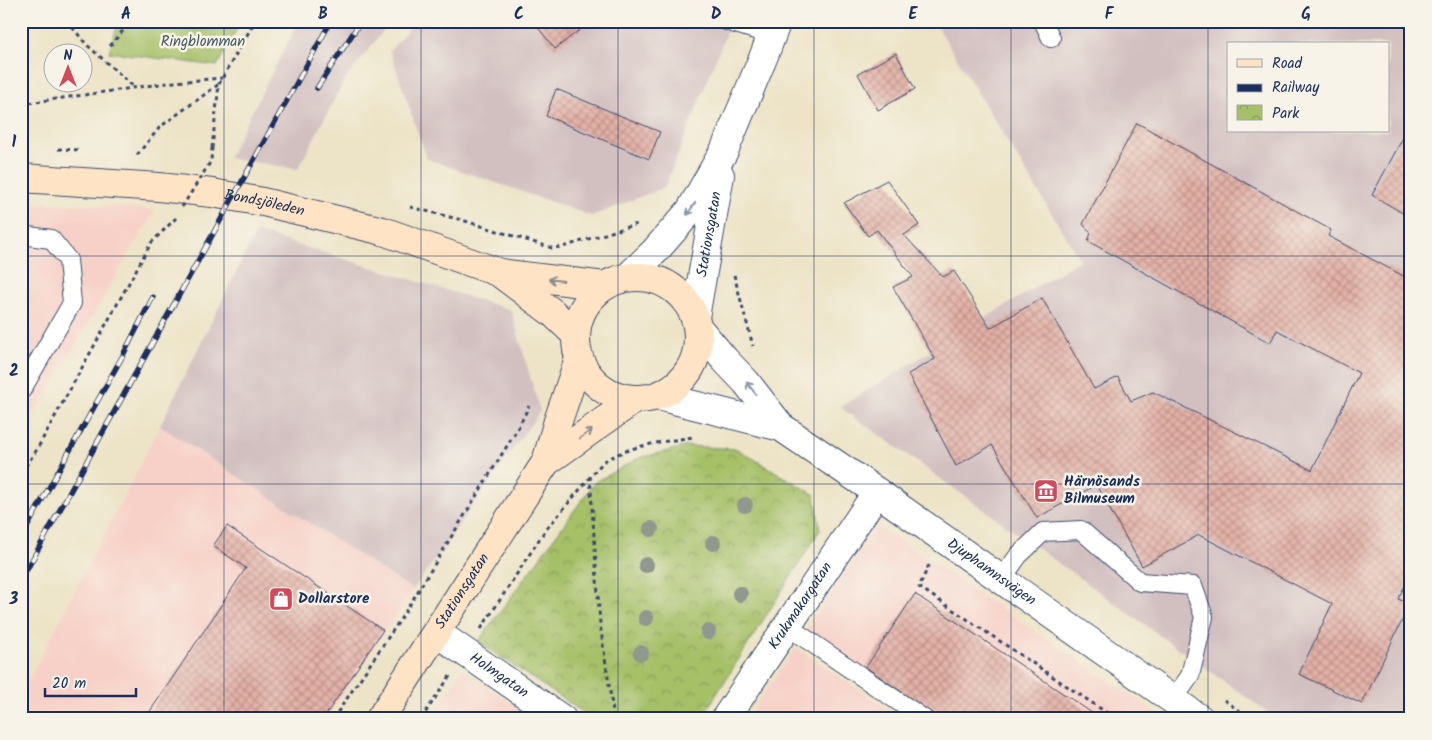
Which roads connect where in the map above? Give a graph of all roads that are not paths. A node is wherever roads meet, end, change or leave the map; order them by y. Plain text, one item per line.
1 (726, 21) edge
2 (1043, 21) edge
3 (774, 28) edge
4 (1051, 38) dead end
5 (724, 152) junction
6 (21, 178) edge
7 (21, 235) edge
8 (500, 273) junction
9 (616, 282) junction
10 (696, 322) junction
11 (578, 347) junction
12 (21, 391) edge
13 (646, 398) junction
14 (781, 427) junction
15 (546, 462) junction
16 (877, 492) junction
17 (1002, 579) junction
18 (787, 626) junction
19 (437, 633) junction
20 (1173, 700) junction
21 (380, 719) edge
22 (562, 719) edge
23 (725, 719) edge
24 (924, 719) edge
25 (1200, 719) edge

1 - 3 lane
2 - 4 lane
3 - 5 street, Stationsgatan
5 -> 9 street, Stationsgatan
5 - 10 street, Stationsgatan
6 - 8 main road, Bondsjöleden
7 - 12 lane
9 -> 8 main road, Bondsjöleden
8 - 11 main road, Bondsjöleden
9 - 10 main road
9 - 11 main road
10 - 13 main road
14 -> 10 street, Djuphamnsvägen
11 - 13 main road
11 - 15 main road, Stationsgatan
13 - 14 street, Djuphamnsvägen
15 -> 13 main road, Stationsgatan
14 - 16 street, Djuphamnsvägen
15 - 19 main road, Stationsgatan
16 - 17 street, Djuphamnsvägen
16 - 18 street, Krukmakargatan
17 - 20 street, Djuphamnsvägen
17 - 20 lane
18 - 23 street, Krukmakargatan
18 - 24 lane
19 - 21 main road, Stationsgatan
19 - 22 street, Holmgatan
20 - 25 street, Djuphamnsvägen

